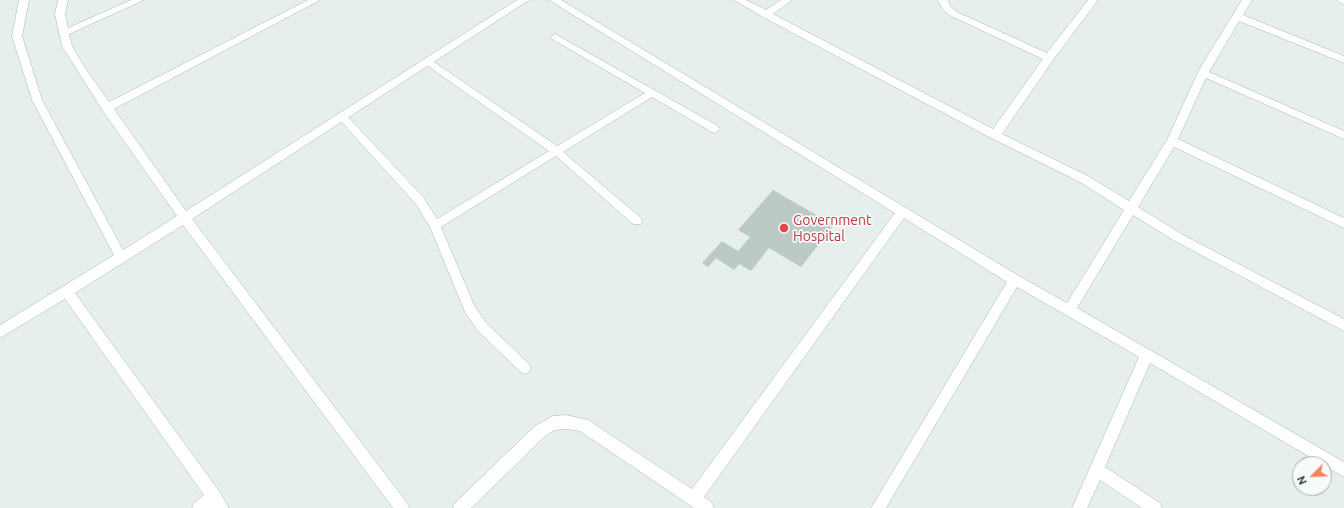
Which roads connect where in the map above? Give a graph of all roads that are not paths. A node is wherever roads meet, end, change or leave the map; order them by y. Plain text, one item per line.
1 (24, 0) edge
2 (63, 0) edge
3 (139, 0) edge
4 (315, 0) edge
5 (524, 0) edge
6 (554, 0) edge
7 (739, 0) edge
8 (787, 0) edge
9 (943, 0) edge
10 (1093, 0) edge
11 (1247, 0) edge
12 (766, 16) junction
13 (1238, 16) junction
14 (64, 33) junction
15 (555, 37) dead end
16 (1049, 58) junction
17 (1344, 60) edge
18 (428, 62) junction
19 (1203, 73) junction
20 (652, 93) junction
21 (107, 108) junction
22 (342, 117) junction
23 (715, 129) dead end
24 (995, 135) junction
25 (1344, 135) edge
26 (1172, 141) junction
27 (556, 151) junction
28 (1132, 208) junction
29 (903, 210) junction
30 (185, 218) junction
31 (638, 220) dead end
32 (1344, 223) edge
33 (435, 224) junction
34 (121, 257) junction
35 (1015, 280) junction
36 (67, 292) junction
37 (1069, 310) junction
38 (1344, 325) edge
39 (0, 332) edge
40 (1147, 354) junction
41 (525, 368) dead end
42 (1097, 470) junction
43 (1344, 470) edge
44 (694, 498) junction
45 (218, 502) edge
46 (199, 508) edge
47 (402, 508) edge
48 (460, 508) edge
49 (708, 508) edge
50 (878, 508) edge
51 (1079, 508) edge
52 (1155, 508) edge

1 - 34 street
2 - 14 street
3 - 14 street
4 - 21 street
5 - 18 street
6 - 29 street
7 - 12 street
8 - 12 street
9 - 16 street
10 - 16 street
11 - 13 street
12 - 24 street
13 - 17 street
13 - 19 street
14 - 21 street
15 - 20 lane
16 - 24 street
18 - 22 street
18 - 27 lane
19 - 25 street
19 - 26 street
20 - 23 lane
20 - 27 lane
21 - 30 street
22 - 30 street
22 - 33 lane
24 - 28 street
26 - 28 street
26 - 32 street
27 - 31 lane
27 - 33 lane
28 - 37 street
28 - 38 street
29 - 35 street
29 - 44 street
30 - 34 street
30 - 47 street
33 - 41 lane
34 - 36 street
35 - 37 street
35 - 50 street
36 - 39 street
36 - 45 street
37 - 40 street
40 - 42 street
40 - 43 street
42 - 51 street
42 - 52 street
44 - 48 street
44 - 49 street
45 - 46 street

